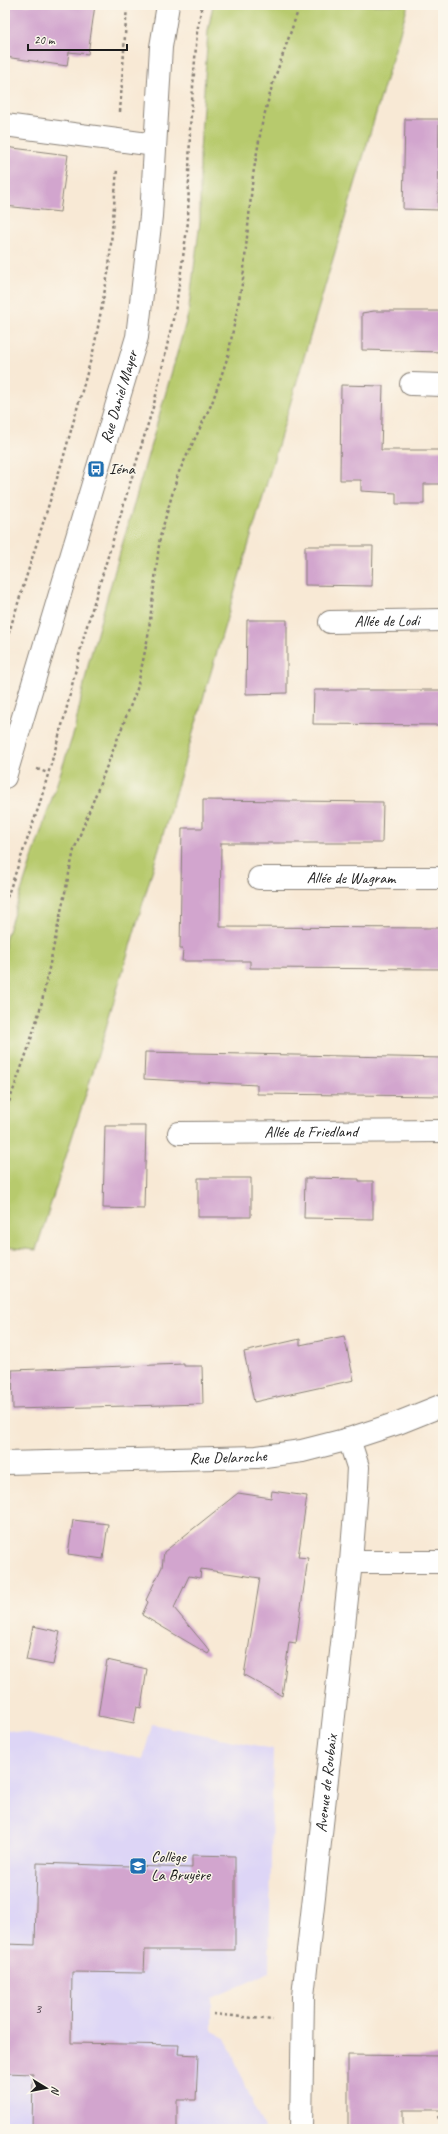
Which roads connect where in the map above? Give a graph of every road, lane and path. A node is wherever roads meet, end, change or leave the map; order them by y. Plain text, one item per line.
1 (127, 5) edge
2 (168, 5) edge
3 (300, 5) edge
4 (5, 125) edge
5 (118, 141) junction
6 (155, 145) junction
7 (411, 384) dead end
8 (443, 385) edge
9 (443, 620) edge
10 (330, 622) dead end
11 (5, 645) edge
12 (5, 777) edge
13 (259, 878) dead end
14 (443, 878) edge
15 (5, 1113) edge
16 (443, 1131) edge
17 (179, 1133) dead end
18 (443, 1405) edge
19 (349, 1439) junction
20 (5, 1463) edge
21 (351, 1562) junction
22 (443, 1562) edge
23 (213, 2014) dead end
24 (302, 2023) junction
25 (438, 2116) dead end
26 (301, 2129) edge
27 (443, 2129) edge

1 - 5 path
2 - 6 street, Rue Daniel Mayer
3 - 15 path
4 - 5 street
5 - 6 street
5 - 11 path
6 - 12 street, Rue Daniel Mayer
7 - 8 street
9 - 10 street, Allée de Lodi
13 - 14 street, Allée de Wagram
16 - 17 street, Allée de Friedland
18 - 19 street, Rue Delaroche
19 - 20 street, Rue Delaroche
19 - 21 street, Avenue de Roubaix
21 - 22 street
21 - 24 street, Avenue de Roubaix
23 - 24 path
24 - 26 street, Avenue de Roubaix
25 - 27 path

